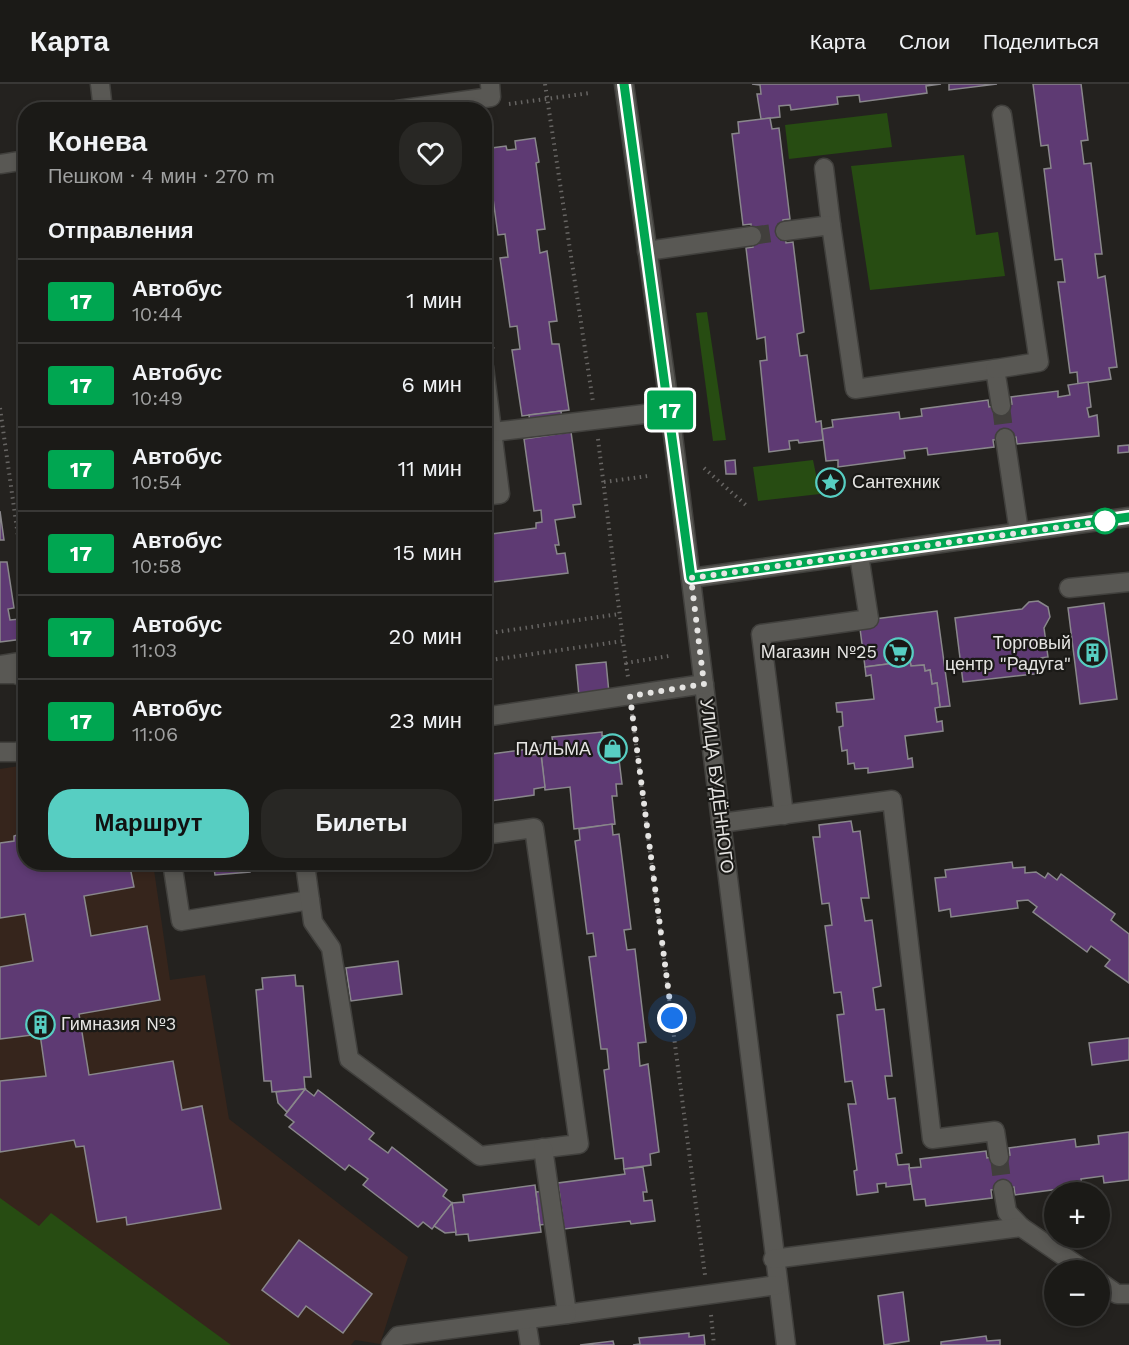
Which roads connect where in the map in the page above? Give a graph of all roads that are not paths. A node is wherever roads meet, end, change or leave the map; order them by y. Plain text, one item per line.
1 (100, 84) edge
2 (490, 84) edge
3 (624, 84) edge
4 (102, 102) edge
5 (451, 102) edge
6 (1002, 115) dead end
7 (18, 161) edge
8 (0, 164) edge
9 (824, 168) dead end
10 (831, 225) junction
11 (785, 231) tunnel mouth
12 (752, 236) tunnel mouth
13 (647, 251) junction
14 (995, 369) junction
15 (1000, 406) tunnel mouth
16 (670, 411) junction
17 (492, 425) edge
18 (493, 432) junction
19 (1005, 438) tunnel mouth
20 (492, 495) edge
21 (1129, 517) edge
22 (1019, 532) junction
23 (859, 555) junction
24 (691, 578) junction
25 (1129, 582) edge
26 (1069, 588) dead end
27 (18, 662) edge
28 (0, 665) edge
29 (0, 674) edge
30 (18, 675) edge
31 (704, 684) junction
32 (492, 716) edge
33 (18, 751) edge
34 (0, 752) edge
35 (784, 815) junction
36 (722, 823) junction
37 (492, 834) edge
38 (173, 870) edge
39 (306, 870) edge
40 (310, 900) junction
41 (543, 1148) junction
42 (999, 1157) tunnel mouth
43 (1003, 1189) tunnel mouth
44 (1021, 1227) junction
45 (773, 1259) junction
46 (1069, 1260) edge
47 (777, 1285) junction
48 (1110, 1289) edge
49 (1129, 1294) edge
50 (567, 1314) junction
51 (526, 1320) junction
52 (391, 1345) edge
53 (530, 1345) edge
54 (786, 1345) edge

1 - 4 street
2 - 5 street
3 - 13 street, УЛИЦА БУДЁННОГО
6 - 14 street
7 - 8 street
9 - 10 street
10 - 11 street
10 - 14 street
12 - 13 street
13 - 16 street, УЛИЦА БУДЁННОГО
14 - 15 street
16 - 18 street
16 - 24 street, УЛИЦА БУДЁННОГО
17 - 18 street
18 - 20 street
19 - 22 street
21 - 22 street
22 - 23 street
23 - 24 street
23 - 35 street
24 - 31 street, УЛИЦА БУДЁННОГО
25 - 26 street
27 - 28 street
29 - 30 street
31 - 32 street
31 - 36 street, УЛИЦА БУДЁННОГО
33 - 34 street
35 - 36 street
35 - 42 street
36 - 45 street, УЛИЦА БУДЁННОГО
37 - 41 street
38 - 40 street
39 - 40 street
40 - 41 street
41 - 50 street
43 - 44 street
44 - 45 street
44 - 46 street
45 - 47 street, УЛИЦА БУДЁННОГО
47 - 50 street
47 - 54 street, УЛИЦА БУДЁННОГО
48 - 49 street
50 - 51 street
51 - 52 street
51 - 53 street

